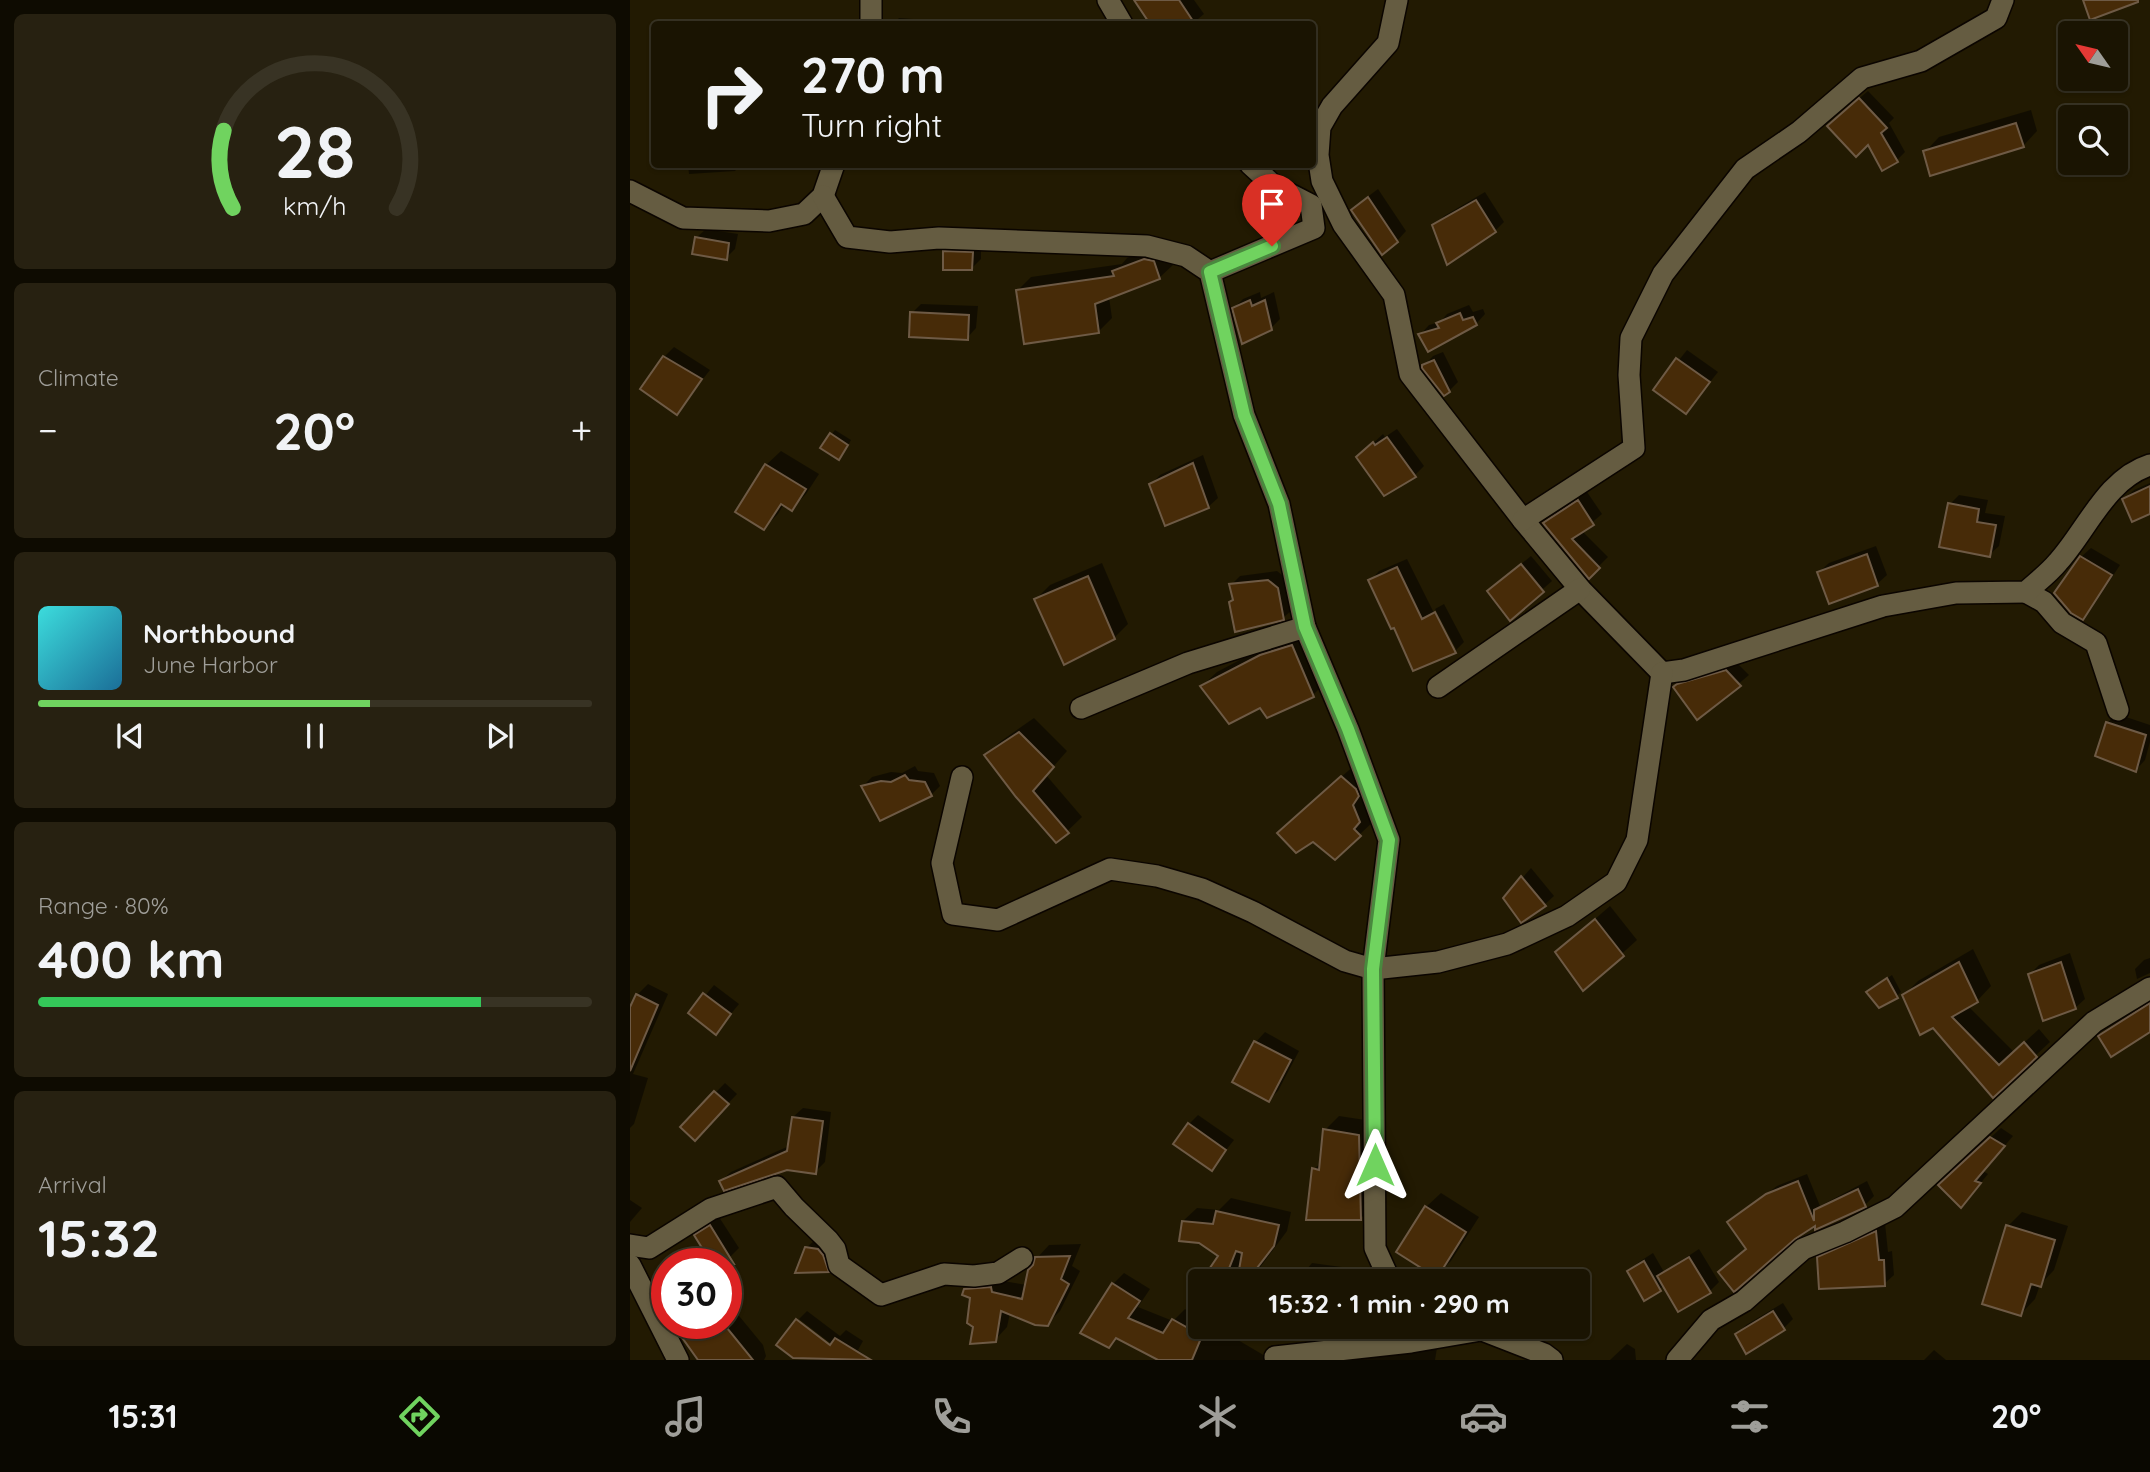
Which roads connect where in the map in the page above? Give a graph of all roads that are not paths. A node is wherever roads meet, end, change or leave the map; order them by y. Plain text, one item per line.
1 (871, 0) edge
2 (1108, 0) edge
3 (1396, 0) edge
4 (2003, 0) edge
5 (871, 21) edge
6 (1120, 21) edge
7 (833, 168) edge
8 (1254, 168) edge
9 (630, 191) edge
10 (823, 196) junction
11 (1210, 272) junction
12 (2150, 465) edge
13 (1523, 520) junction
14 (1580, 589) junction
15 (2026, 592) junction
16 (1305, 627) junction
17 (1662, 674) junction
18 (1438, 687) dead end
19 (1081, 708) dead end
20 (2118, 710) dead end
21 (962, 777) dead end
22 (1373, 969) junction
23 (2150, 988) edge
24 (630, 1245) edge
25 (1022, 1258) dead end
26 (630, 1265) edge
27 (1385, 1269) edge
28 (1425, 1339) edge
29 (1505, 1339) edge
30 (1275, 1357) dead end
31 (678, 1360) edge
32 (1552, 1360) edge
33 (1676, 1360) edge

1 - 5 street
2 - 6 street
3 - 13 street
4 - 13 street
7 - 10 street
8 - 11 street
9 - 10 street
10 - 11 street
11 - 16 street
12 - 15 street
13 - 14 street
14 - 17 street
14 - 18 street
15 - 17 street
15 - 20 street
16 - 19 street
16 - 22 street
17 - 22 street
21 - 22 street
22 - 27 street
23 - 33 street
24 - 25 street
26 - 31 street
28 - 30 street
29 - 32 street

